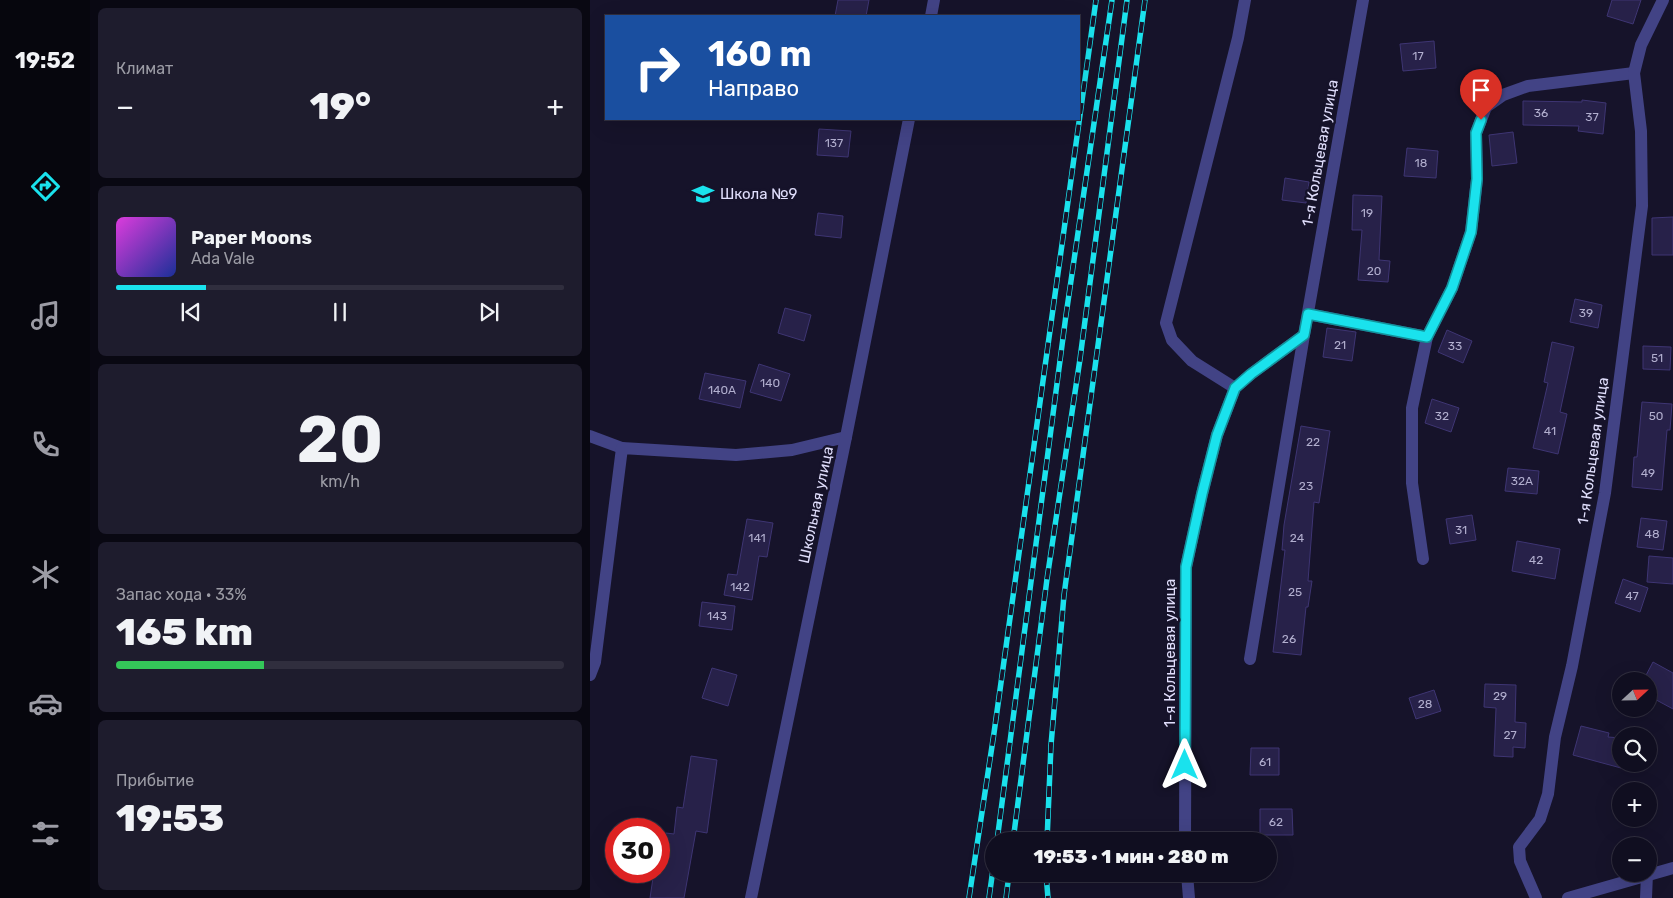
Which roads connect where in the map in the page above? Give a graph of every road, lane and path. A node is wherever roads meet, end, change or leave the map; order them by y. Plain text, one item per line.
1 (934, 0) edge
2 (1245, 0) edge
3 (1362, 0) edge
4 (1662, 0) edge
5 (931, 15) edge
6 (1634, 73) junction
7 (909, 120) edge
8 (1308, 314) junction
9 (1304, 335) junction
10 (1427, 337) junction
11 (1235, 388) junction
12 (590, 436) edge
13 (846, 437) junction
14 (622, 448) junction
15 (1423, 559) dead end
16 (1250, 659) dead end
17 (590, 675) edge
18 (1185, 832) edge
19 (1673, 868) edge
20 (1657, 872) edge
21 (1188, 882) edge
22 (1621, 882) edge
23 (1647, 882) edge
24 (751, 898) edge
25 (1189, 898) edge
26 (1536, 898) edge
27 (1568, 898) edge
28 (1646, 898) edge

1 - 5 street
2 - 11 street
3 - 8 street, 1-я Кольцевая улица
4 - 6 street, 1-я Кольцевая улица
6 - 10 street
6 - 26 street, 1-я Кольцевая улица
7 - 13 street, Школьная улица
8 - 9 street, 1-я Кольцевая улица
8 - 10 street
9 - 11 street, 1-я Кольцевая улица
9 - 16 street
10 - 15 street
11 - 18 street, 1-я Кольцевая улица
12 - 14 street
13 - 14 street
13 - 24 street, Школьная улица
14 - 17 street
19 - 20 street
21 - 25 street
22 - 27 street
23 - 28 street

